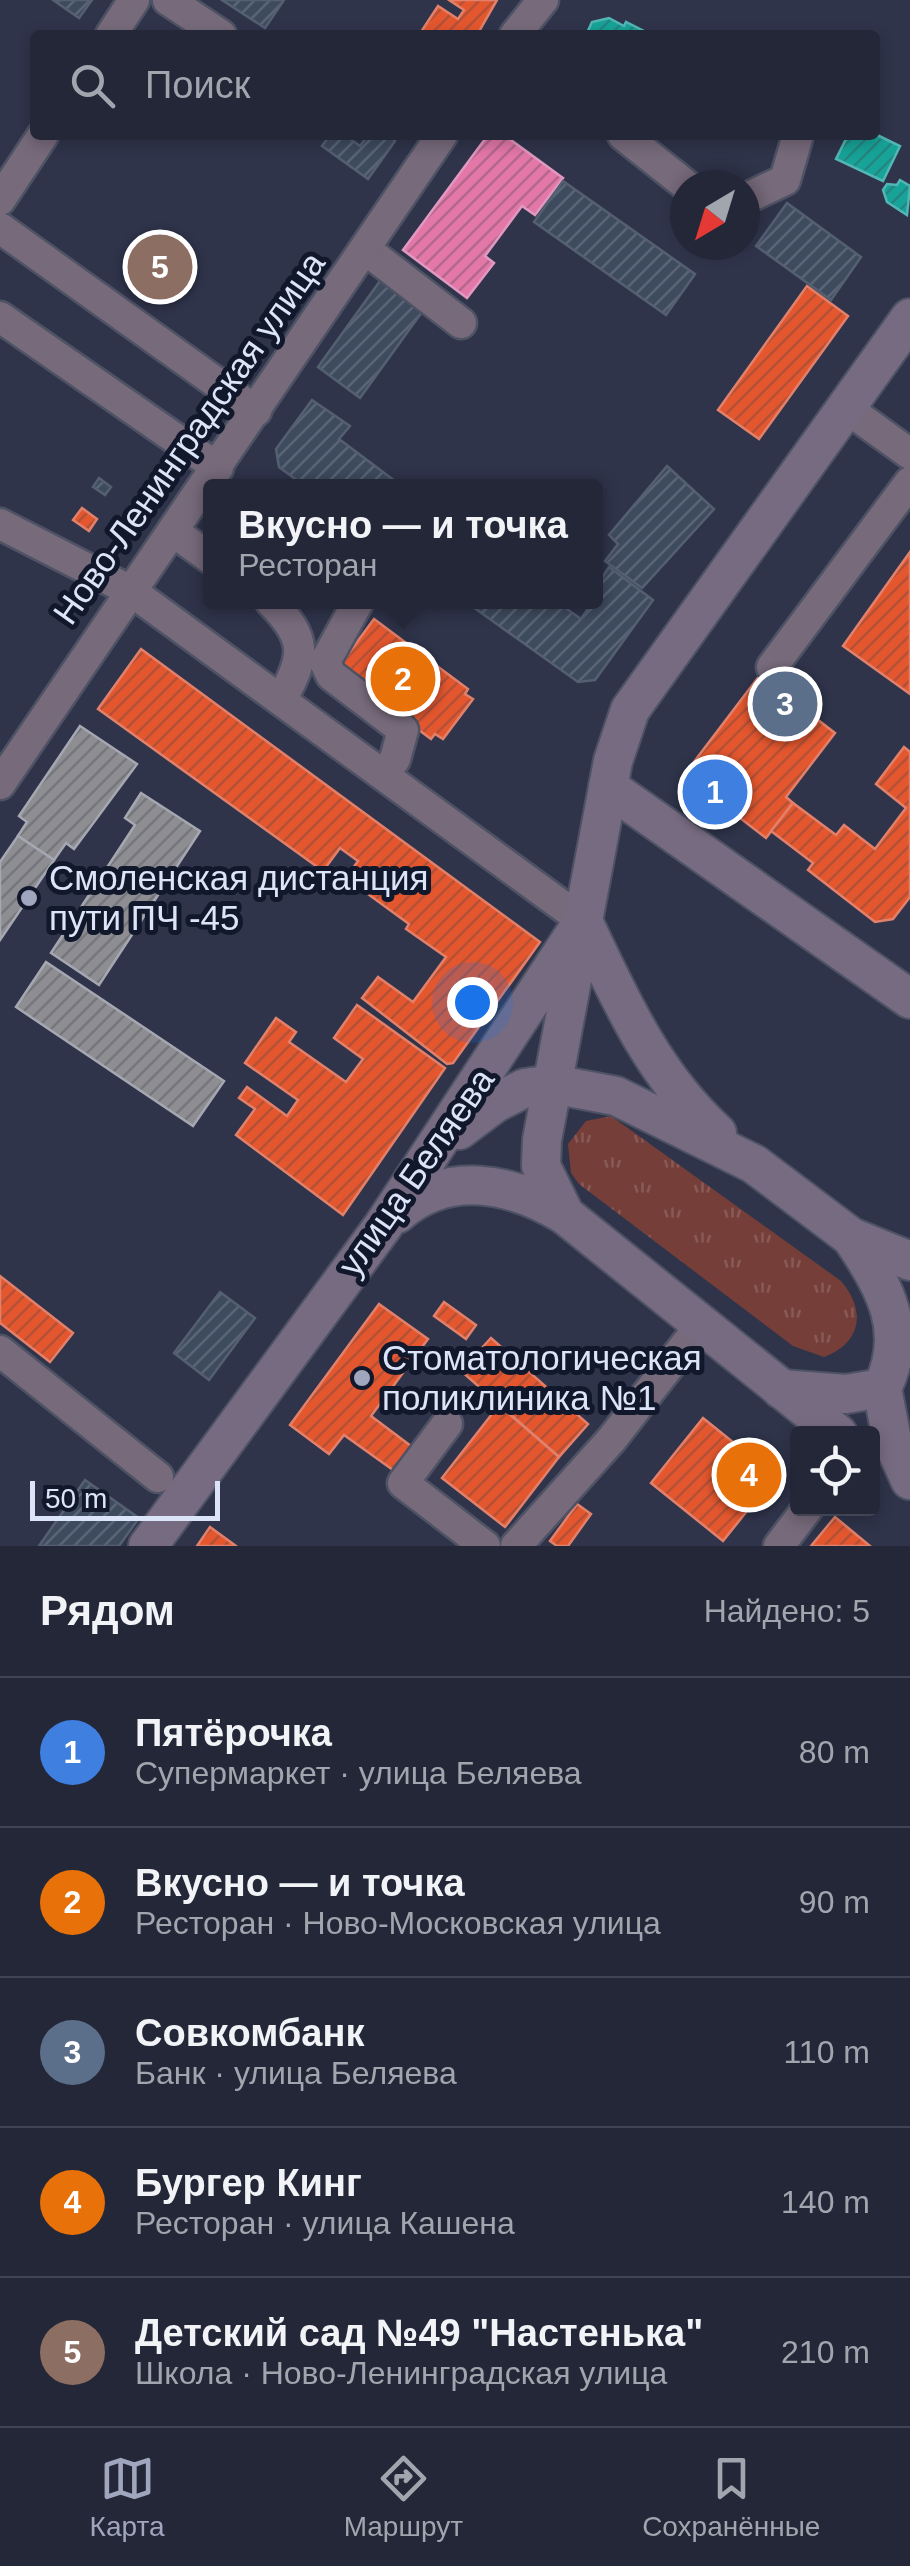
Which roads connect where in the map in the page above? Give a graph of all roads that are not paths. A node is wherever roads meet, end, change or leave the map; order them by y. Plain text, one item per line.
1 (134, 0) edge
2 (168, 0) edge
3 (543, 0) edge
4 (114, 30) edge
5 (213, 30) edge
6 (520, 30) edge
7 (41, 140) edge
8 (439, 140) edge
9 (629, 140) edge
10 (797, 140) edge
11 (670, 172) edge
12 (760, 192) edge
13 (0, 200) edge
14 (0, 228) edge
15 (364, 250) junction
16 (0, 317) edge
17 (910, 318) edge
18 (461, 324) dead end
19 (256, 410) junction
20 (849, 410) junction
21 (910, 454) edge
22 (215, 478) edge
23 (910, 482) edge
24 (203, 494) edge
25 (0, 524) edge
26 (174, 532) junction
27 (203, 553) edge
28 (131, 591) junction
29 (276, 609) edge
30 (354, 609) edge
31 (772, 667) dead end
32 (282, 698) junction
33 (385, 773) junction
34 (0, 784) edge
35 (608, 787) junction
36 (583, 921) junction
37 (910, 998) edge
38 (552, 1084) junction
39 (432, 1156) junction
40 (754, 1164) junction
41 (565, 1215) junction
42 (383, 1226) junction
43 (851, 1237) junction
44 (910, 1261) edge
45 (701, 1324) junction
46 (0, 1351) edge
47 (896, 1374) edge
48 (781, 1389) junction
49 (447, 1424) dead end
50 (828, 1426) edge
51 (880, 1467) edge
52 (158, 1477) dead end
53 (910, 1480) edge
54 (910, 1490) edge
55 (801, 1516) edge
56 (148, 1546) edge
57 (485, 1546) edge
58 (516, 1546) edge
59 (779, 1546) edge

1 - 4 street
2 - 5 street
3 - 6 street
7 - 13 street
8 - 15 street, Ново-Ленинградская улица
9 - 11 street
10 - 12 street
14 - 19 street
15 - 18 street
15 - 19 street, Ново-Ленинградская улица
16 - 22 street
17 - 20 main road, улица Беляева
19 - 22 street, Ново-Ленинградская улица
20 - 21 street
20 - 35 main road, улица Беляева
23 - 31 street
24 - 26 street, Ново-Ленинградская улица
25 - 28 street
26 - 27 street
26 - 28 street, Ново-Ленинградская улица
28 - 32 street
28 - 34 street, Ново-Ленинградская улица
29 - 32 street
30 - 33 street
32 - 33 street
33 - 36 street
35 - 36 main road, улица Беляева
35 - 37 main road
36 - 38 main road
36 - 39 main road, улица Беляева
36 - 40 main road
38 - 39 main road
38 - 40 main road
38 - 41 main road
39 - 42 main road, улица Беляева
40 - 43 main road
41 - 42 main road
41 - 45 main road
42 - 56 main road, улица Беляева
43 - 44 main road
43 - 47 main road
45 - 48 main road
45 - 58 street
46 - 52 street
47 - 48 main road
47 - 53 main road
48 - 50 main road
49 - 57 street
51 - 54 main road
55 - 59 street

